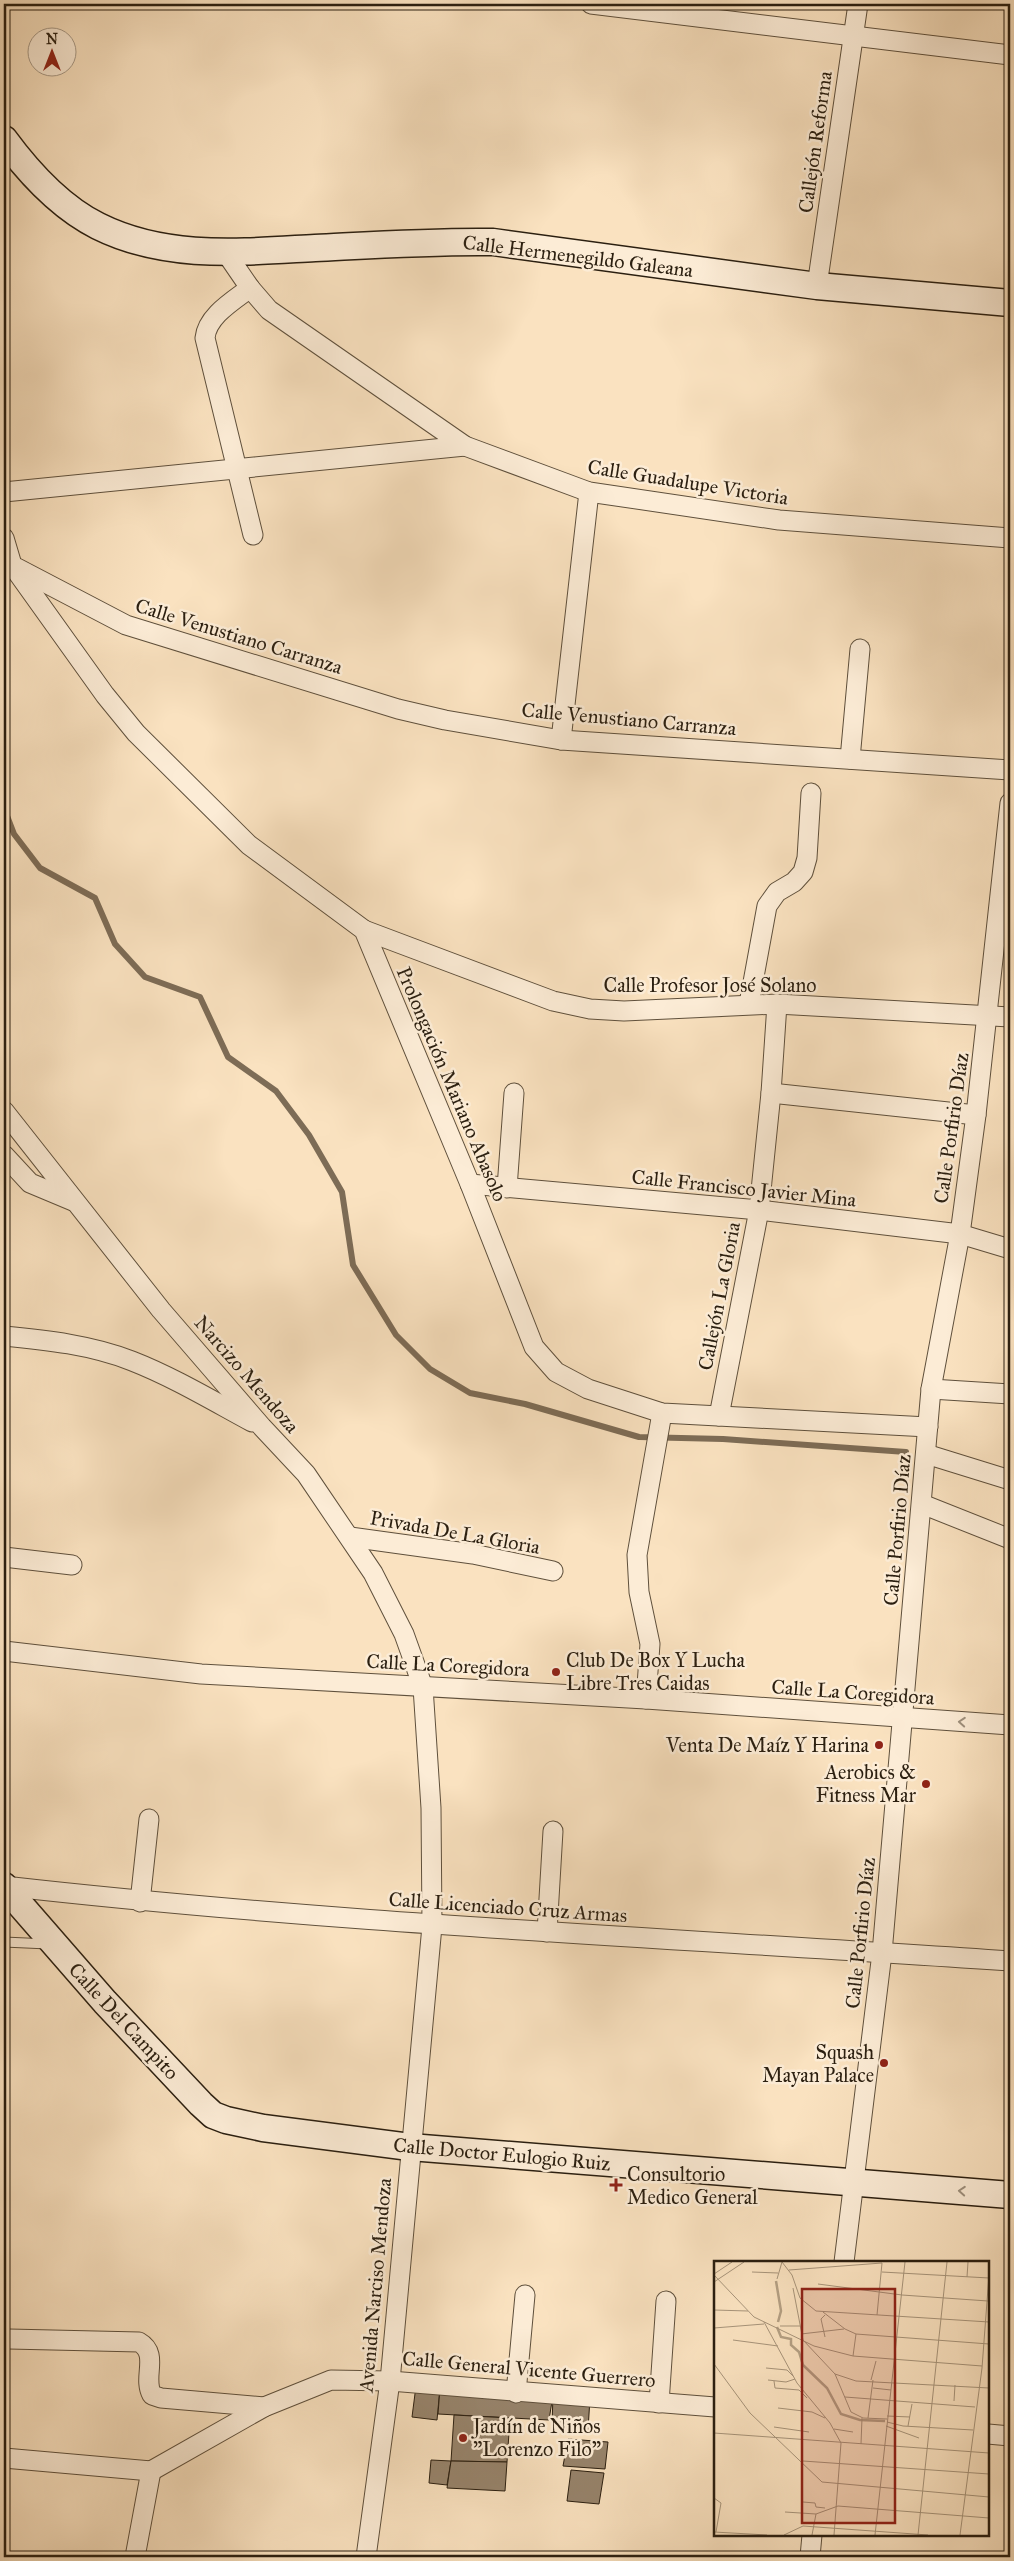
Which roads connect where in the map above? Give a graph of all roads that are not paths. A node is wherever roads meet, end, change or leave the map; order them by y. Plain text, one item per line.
1 (590, 4) edge
2 (858, 4) edge
3 (853, 38) junction
4 (1010, 55) edge
5 (4, 139) edge
6 (226, 253) junction
7 (817, 286) junction
8 (250, 288) junction
9 (1010, 303) edge
10 (465, 446) junction
11 (235, 469) junction
12 (4, 492) edge
13 (588, 492) junction
14 (253, 534) dead end
15 (4, 538) edge
16 (1010, 538) edge
17 (8, 562) edge
18 (860, 650) dead end
19 (561, 740) junction
20 (850, 759) junction
21 (1010, 770) edge
22 (811, 793) dead end
23 (1010, 804) edge
24 (364, 930) junction
25 (749, 1004) junction
26 (777, 1004) junction
27 (988, 1016) junction
28 (1010, 1018) edge
29 (514, 1093) dead end
30 (771, 1093) junction
31 (4, 1111) edge
32 (976, 1115) junction
33 (4, 1155) edge
34 (470, 1184) junction
35 (506, 1188) junction
36 (73, 1201) junction
37 (758, 1210) junction
38 (960, 1234) junction
39 (1010, 1249) edge
40 (4, 1336) edge
41 (931, 1390) junction
42 (1010, 1394) edge
43 (719, 1416) junction
44 (660, 1421) junction
45 (262, 1427) junction
46 (928, 1427) junction
47 (926, 1454) junction
48 (1010, 1480) edge
49 (922, 1504) junction
50 (350, 1537) junction
51 (1010, 1539) edge
52 (4, 1557) edge
53 (72, 1565) dead end
54 (553, 1571) dead end
55 (4, 1651) edge
56 (423, 1687) junction
57 (646, 1699) junction
58 (902, 1719) junction
59 (1010, 1725) edge
60 (150, 1819) dead end
61 (553, 1831) dead end
62 (4, 1886) edge
63 (140, 1902) junction
64 (432, 1926) junction
65 (547, 1932) junction
66 (4, 1942) edge
67 (53, 1944) junction
68 (882, 1952) junction
69 (1010, 1961) edge
70 (264, 2128) joint
71 (410, 2147) junction
72 (854, 2184) junction
73 (1010, 2195) edge
74 (844, 2261) edge
75 (525, 2295) dead end
76 (666, 2301) dead end
77 (9, 2339) dead end
78 (390, 2381) junction
79 (516, 2393) junction
80 (659, 2403) junction
81 (264, 2407) junction
82 (714, 2407) edge
83 (989, 2434) edge
84 (1010, 2436) edge
85 (4, 2458) edge
86 (151, 2471) junction
87 (812, 2536) edge
88 (135, 2557) edge
89 (366, 2557) edge
90 (810, 2557) edge

1 - 3 street
2 - 3 street, Callejón Reforma
3 - 4 street
3 - 7 street, Callejón Reforma
5 - 6 street, Calle Hermenegildo Galeana
6 - 7 street, Calle Hermenegildo Galeana
6 - 8 street, Calle Guadalupe Victoria
7 - 9 street, Calle Hermenegildo Galeana
8 - 10 street, Calle Guadalupe Victoria
8 - 11 street
10 - 11 street
10 - 13 street, Calle Guadalupe Victoria
11 - 12 street
11 - 14 street
13 - 16 street, Calle Guadalupe Victoria
13 - 19 street
15 - 17 street
17 - 19 street, Calle Venustiano Carranza
17 - 24 street
18 - 20 street
19 - 20 street, Calle Venustiano Carranza
20 - 21 street, Calle Venustiano Carranza
22 - 25 street
23 - 27 street, Calle Porfirio Díaz
24 - 25 street, Calle Profesor José Solano
24 - 34 street, Prolongación Mariano Abasolo
25 - 26 street, Calle Profesor José Solano
26 - 27 street, Calle Profesor José Solano
26 - 30 street, Callejón La Gloria
27 - 28 street, Calle Profesor José Solano
27 - 32 street, Calle Porfirio Díaz
29 - 35 street
30 - 32 street
30 - 37 street, Callejón La Gloria
31 - 36 street, Narcizo Mendoza
32 - 38 street, Calle Porfirio Díaz
33 - 36 street
34 - 35 street, Calle Francisco Javier Mina
34 - 44 street, Prolongación Mariano Abasolo
35 - 37 street, Calle Francisco Javier Mina
36 - 45 street, Narcizo Mendoza
37 - 38 street, Calle Francisco Javier Mina
37 - 43 street, Callejón La Gloria
38 - 39 street, Calle Francisco Javier Mina
38 - 41 street, Calle Porfirio Díaz
40 - 45 street
41 - 42 street
41 - 46 street, Calle Porfirio Díaz
43 - 44 street, Prolongación Mariano Abasolo
43 - 46 street, Prolongación Mariano Abasolo
44 - 57 street
45 - 50 street, Narcizo Mendoza
46 - 47 street, Calle Porfirio Díaz
47 - 48 street
47 - 49 street, Calle Porfirio Díaz
49 - 51 street
49 - 58 street, Calle Porfirio Díaz
50 - 54 street, Privada De La Gloria
50 - 56 street, Narcizo Mendoza
52 - 53 street
55 - 56 street, Calle La Coregidora
56 - 57 street, Calle La Coregidora
56 - 64 street, Avenida Narciso Mendoza
57 - 58 street, Calle La Coregidora
59 -> 58 street, Calle La Coregidora
58 - 68 street, Calle Porfirio Díaz
60 - 63 street
61 - 65 street
62 - 63 street, Calle Licenciado Cruz Armas
62 - 67 street, Calle Del Campito
63 - 64 street, Calle Licenciado Cruz Armas
64 - 65 street, Calle Licenciado Cruz Armas
64 - 71 street, Avenida Narciso Mendoza
65 - 68 street, Calle Licenciado Cruz Armas
66 - 67 lane
67 - 70 street, Calle Del Campito
68 - 69 street, Calle Licenciado Cruz Armas
68 - 72 street, Calle Porfirio Díaz
70 - 71 street, Calle Doctor Eulogio Ruiz
71 - 72 street, Calle Doctor Eulogio Ruiz
71 - 78 street, Avenida Narciso Mendoza
73 -> 72 street, Calle Doctor Eulogio Ruiz
72 - 74 street, Calle Porfirio Díaz
75 - 79 street
76 - 80 street
77 - 81 street
78 - 79 street, Calle General Vicente Guerrero
78 - 81 street, Calle General Vicente Guerrero
78 - 89 street, Avenida Narciso Mendoza
79 - 80 street, Calle General Vicente Guerrero
80 - 82 street, Calle General Vicente Guerrero
81 - 86 street, Calle General Vicente Guerrero
83 - 84 street
85 - 86 street
86 - 88 street
87 - 90 street

